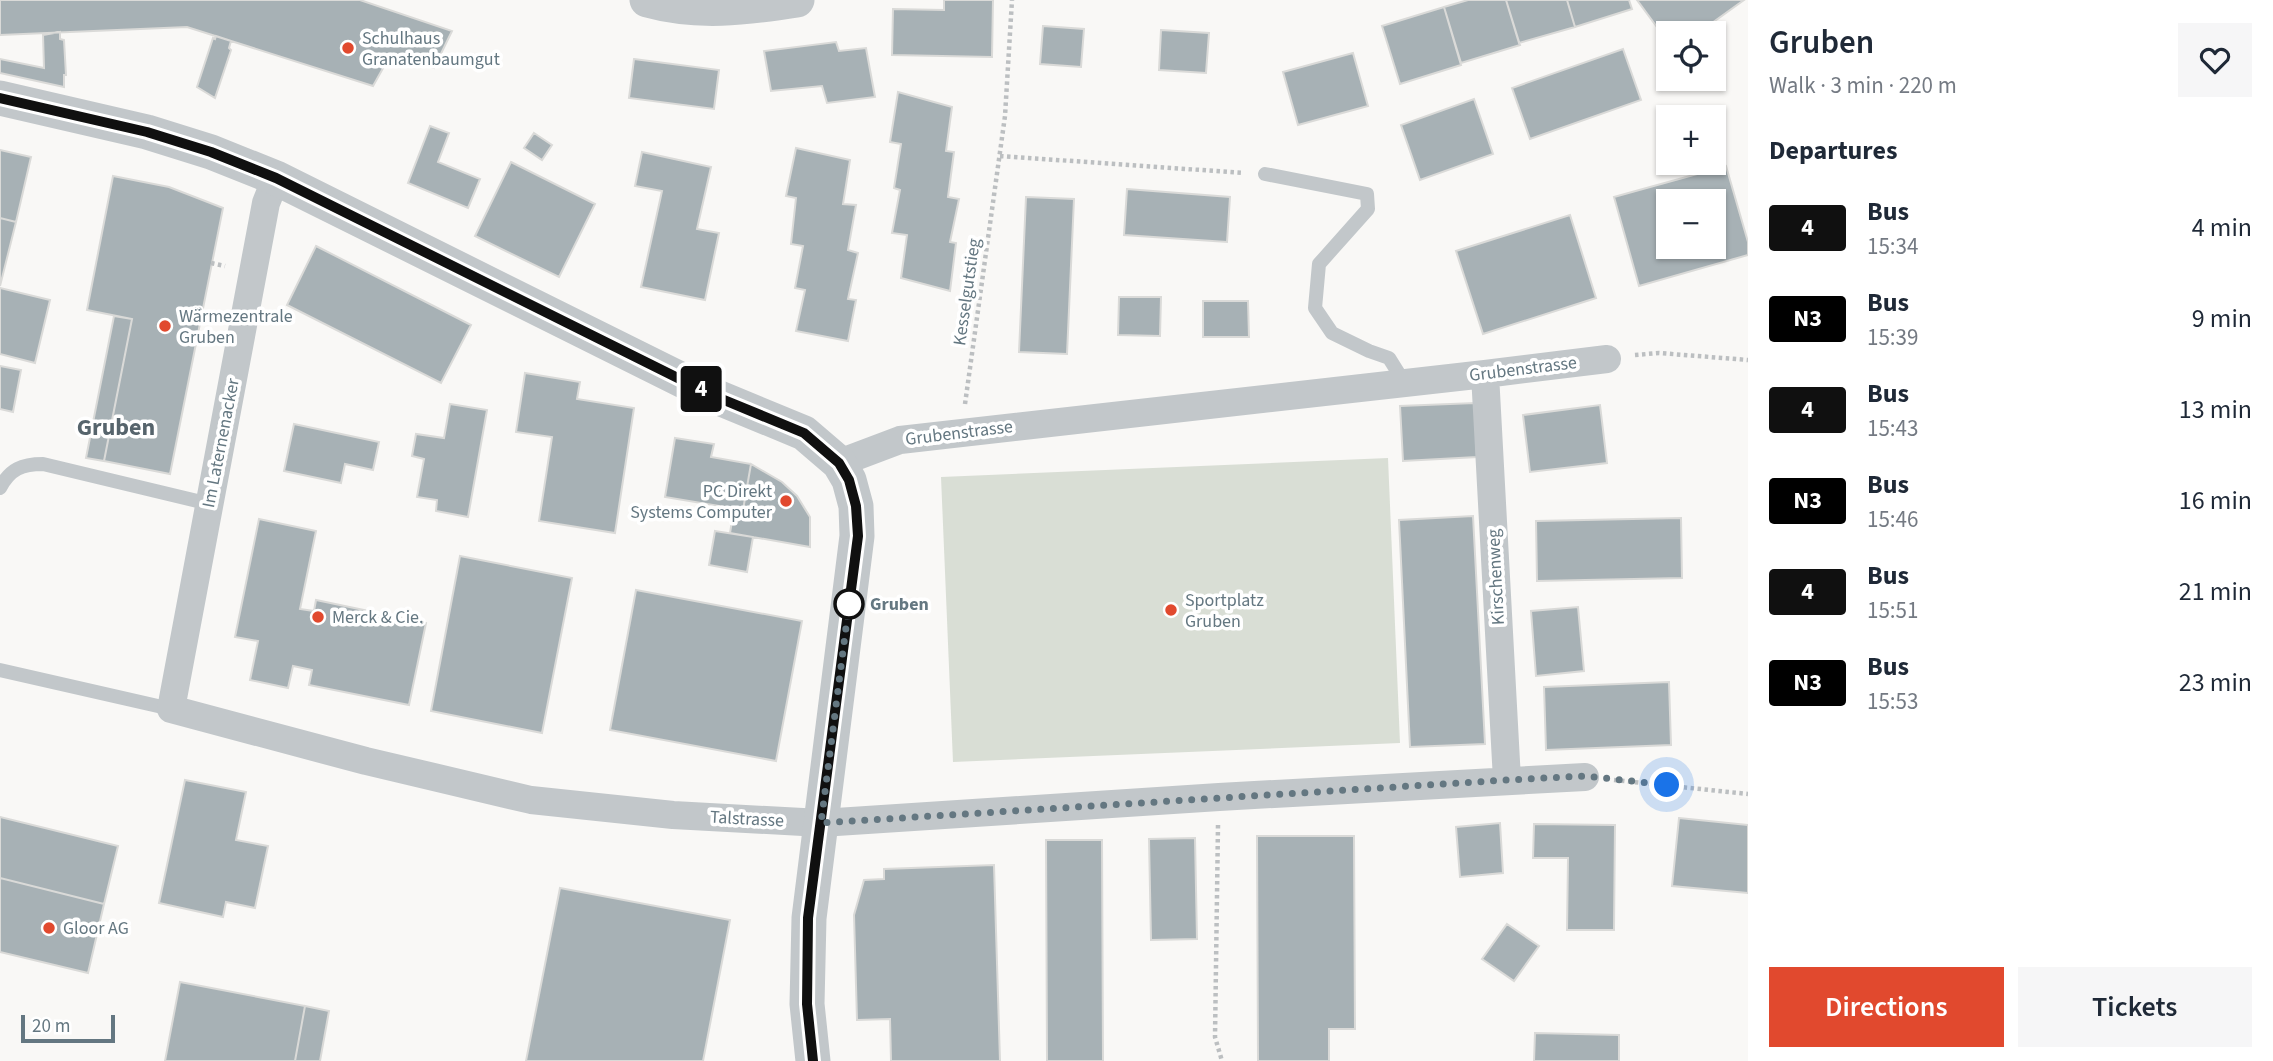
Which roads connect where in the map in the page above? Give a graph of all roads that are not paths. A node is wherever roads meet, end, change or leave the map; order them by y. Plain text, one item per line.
1 (647, 0) edge
2 (797, 0) edge
3 (0, 98) edge
4 (1265, 174) road end
5 (276, 178) junction
6 (1607, 359) road end
7 (1485, 374) junction
8 (1404, 382) junction
9 (839, 463) junction
10 (0, 488) edge
11 (210, 504) junction
12 (0, 670) edge
13 (171, 709) junction
14 (1585, 776) road end
15 (1507, 780) junction
16 (821, 823) junction
17 (814, 1061) edge

1 - 2 street
3 - 5 street
4 - 8 lane
5 - 9 street
5 - 11 street, Im Laternenacker
6 - 7 street, Grubenstrasse
7 - 8 street, Grubenstrasse
7 - 15 street, Kirschenweg
8 - 9 street, Grubenstrasse
9 - 16 street
10 - 11 lane
11 - 13 street, Im Laternenacker
12 - 13 lane
13 - 16 street, Talstrasse
14 - 15 street, Talstrasse
15 - 16 street, Talstrasse
16 - 17 street

